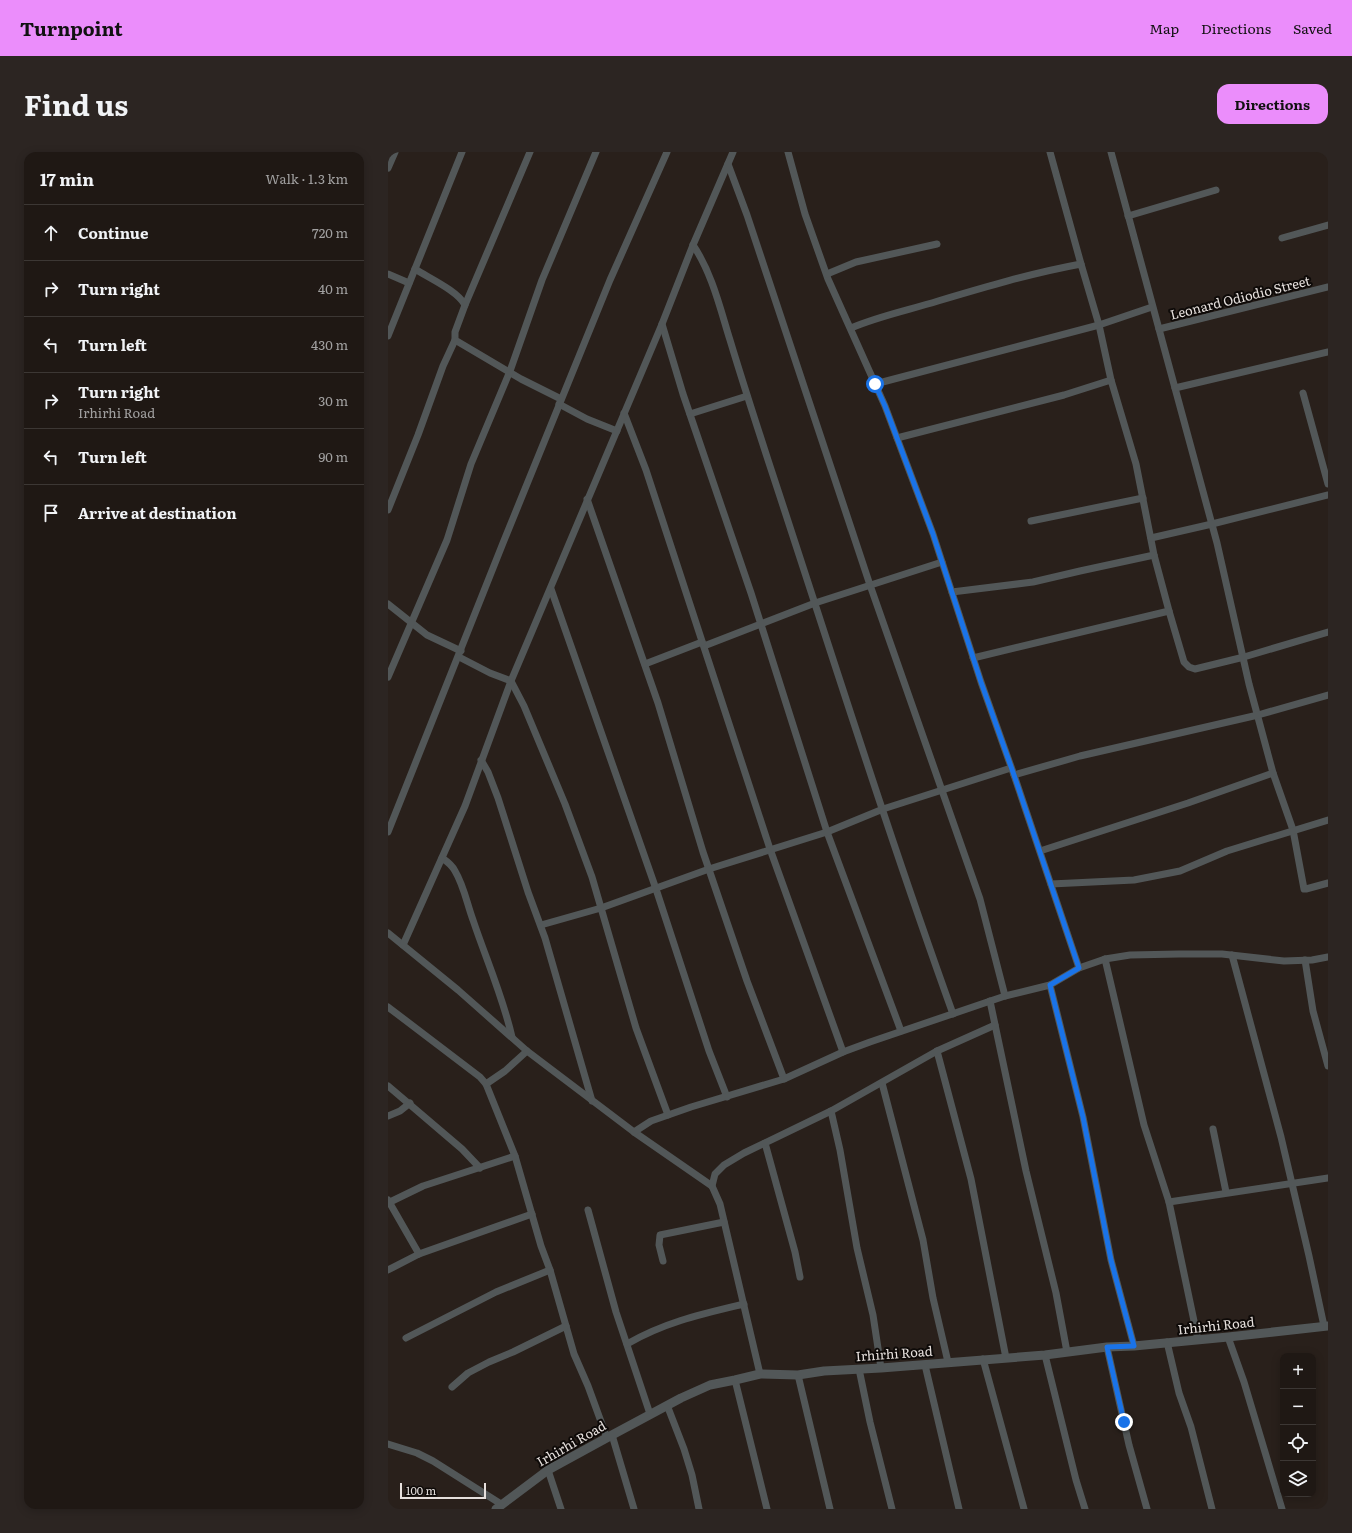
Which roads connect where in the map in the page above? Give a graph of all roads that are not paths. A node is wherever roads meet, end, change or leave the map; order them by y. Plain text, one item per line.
1 (395, 152) edge
2 (462, 152) edge
3 (530, 152) edge
4 (596, 152) edge
5 (668, 152) edge
6 (733, 152) edge
7 (797, 152) edge
8 (1050, 152) edge
9 (1111, 152) edge
10 (788, 153) edge
11 (728, 164) junction
12 (388, 168) edge
13 (1216, 190) dead end
14 (1128, 216) junction
15 (1328, 225) edge
16 (1282, 238) dead end
17 (936, 244) dead end
18 (693, 245) junction
19 (1080, 264) junction
20 (415, 269) junction
21 (388, 274) edge
22 (827, 274) junction
23 (409, 283) junction
24 (1328, 287) edge
25 (465, 305) junction
26 (1152, 307) junction
27 (662, 324) junction
28 (1099, 325) junction
29 (851, 328) junction
30 (1159, 329) junction
31 (388, 336) edge
32 (455, 340) junction
33 (1328, 352) edge
34 (510, 371) junction
35 (1111, 380) junction
36 (875, 384) junction
37 (1176, 388) junction
38 (1303, 393) dead end
39 (747, 396) junction
40 (560, 401) junction
41 (624, 413) junction
42 (690, 414) junction
43 (617, 431) junction
44 (897, 438) junction
45 (1328, 484) edge
46 (1328, 495) edge
47 (1143, 498) junction
48 (587, 499) junction
49 (388, 510) edge
50 (1032, 521) dead end
51 (1212, 524) junction
52 (1151, 538) junction
53 (1154, 555) junction
54 (942, 562) junction
55 (870, 585) junction
56 (551, 589) junction
57 (952, 592) junction
58 (388, 604) edge
59 (815, 604) junction
60 (1169, 611) junction
61 (412, 623) junction
62 (761, 624) junction
63 (1328, 632) edge
64 (703, 644) junction
65 (460, 654) junction
66 (1244, 657) junction
67 (973, 658) junction
68 (645, 664) junction
69 (388, 677) edge
70 (511, 681) junction
71 (1328, 694) edge
72 (1258, 715) junction
73 (482, 760) junction
74 (1013, 772) junction
75 (1273, 773) junction
76 (943, 791) junction
77 (883, 810) junction
78 (1328, 820) edge
79 (1293, 830) junction
80 (388, 832) edge
81 (827, 832) junction
82 (770, 849) junction
83 (1040, 850) junction
84 (442, 858) junction
85 (709, 869) junction
86 (1328, 883) edge
87 (1051, 884) junction
88 (656, 889) junction
89 (601, 908) junction
90 (541, 925) junction
91 (388, 933) edge
92 (403, 945) junction
93 (1232, 955) junction
94 (1328, 956) edge
95 (1105, 959) junction
96 (1305, 960) junction
97 (1079, 968) junction
98 (1050, 985) junction
99 (1006, 996) junction
100 (990, 1001) junction
101 (388, 1007) edge
102 (953, 1014) junction
103 (995, 1025) junction
104 (901, 1031) junction
105 (512, 1037) junction
106 (527, 1051) junction
107 (937, 1051) junction
108 (843, 1052) junction
109 (1328, 1066) edge
110 (784, 1079) junction
111 (882, 1083) junction
112 (486, 1084) junction
113 (388, 1086) edge
114 (727, 1097) junction
115 (592, 1102) junction
116 (410, 1103) junction
117 (831, 1111) junction
118 (668, 1115) junction
119 (388, 1116) edge
120 (1213, 1129) dead end
121 (634, 1132) junction
122 (765, 1143) junction
123 (515, 1156) junction
124 (480, 1168) junction
125 (1328, 1178) edge
126 (1292, 1182) junction
127 (712, 1186) junction
128 (1226, 1192) junction
129 (389, 1201) edge
130 (1169, 1202) junction
131 (588, 1210) dead end
132 (532, 1214) junction
133 (724, 1222) junction
134 (419, 1254) junction
135 (662, 1261) dead end
136 (388, 1270) edge
137 (550, 1270) junction
138 (800, 1277) dead end
139 (744, 1304) junction
140 (566, 1326) junction
141 (1326, 1326) edge
142 (1228, 1337) junction
143 (406, 1338) dead end
144 (1198, 1340) junction
145 (1167, 1342) junction
146 (628, 1344) junction
147 (1134, 1346) junction
148 (1107, 1347) junction
149 (1067, 1352) junction
150 (1046, 1355) junction
151 (1006, 1358) junction
152 (983, 1359) junction
153 (948, 1362) junction
154 (925, 1365) junction
155 (881, 1368) junction
156 (859, 1369) junction
157 (760, 1374) junction
158 (798, 1375) junction
159 (735, 1380) junction
160 (452, 1387) dead end
161 (667, 1406) junction
162 (650, 1414) junction
163 (609, 1436) junction
164 (388, 1444) edge
165 (548, 1470) junction
166 (498, 1507) edge
167 (561, 1509) edge
168 (634, 1509) edge
169 (699, 1509) edge
170 (767, 1509) edge
171 (830, 1509) edge
172 (892, 1509) edge
173 (960, 1509) edge
174 (1024, 1509) edge
175 (1085, 1509) edge
176 (1147, 1509) edge
177 (1212, 1509) edge
178 (1282, 1509) edge

1 - 12 street
2 - 20 street
3 - 25 street
4 - 34 street
5 - 40 street
6 - 11 street
7 - 10 street
8 - 19 street
9 - 14 street
10 - 22 street
11 - 18 street
11 - 55 street
13 - 14 street
14 - 26 street
15 - 16 street
17 - 22 street
18 - 27 street
18 - 39 street
19 - 28 street
19 - 29 street
20 - 23 street
20 - 25 street
21 - 23 street
22 - 29 street
23 - 31 street
24 - 30 street, Leonard Odiodio Street
25 - 32 street
26 - 28 street
26 - 30 street
27 - 41 street
27 - 42 street
28 - 35 street
28 - 36 street
29 - 36 street
30 - 37 street
32 - 34 street
32 - 49 street
33 - 37 street
34 - 40 street
34 - 61 street
35 - 44 street
35 - 47 street
36 - 44 street
37 - 51 street
38 - 45 street
39 - 42 street
39 - 59 street
40 - 43 street
40 - 65 street
41 - 43 street
41 - 64 street
42 - 62 street
43 - 48 street
44 - 54 street
46 - 51 street
47 - 50 street
47 - 52 street
48 - 56 street
48 - 68 street
51 - 52 street
51 - 66 street
52 - 53 street
53 - 57 street
53 - 60 street
54 - 55 street
54 - 57 street
55 - 59 street
55 - 76 street
56 - 70 street
56 - 88 street
57 - 67 street
58 - 61 street
59 - 62 street
59 - 77 street
60 - 66 street
60 - 67 street
61 - 65 street
61 - 69 street
62 - 64 street
62 - 81 street
63 - 66 street
64 - 68 street
64 - 82 street
65 - 70 street
65 - 80 street
66 - 72 street
67 - 74 street
68 - 85 street
70 - 73 street
70 - 89 street
71 - 72 street
72 - 74 street
72 - 75 street
73 - 84 street
73 - 90 street
74 - 76 street
74 - 83 street
75 - 79 street
75 - 83 street
76 - 77 street
76 - 99 street
77 - 81 street
77 - 102 street
78 - 79 street
79 - 86 street
79 - 87 street
81 - 82 street
81 - 104 street
82 - 85 street
82 - 108 street
83 - 87 street
84 - 92 street
84 - 105 street
85 - 88 street
85 - 110 street
87 - 97 street
88 - 89 street
88 - 114 street
89 - 90 street
89 - 118 street
90 - 115 street
91 - 92 street
92 - 105 street
93 - 95 street
93 - 96 street
93 - 126 street
94 - 96 street
95 - 97 street
95 - 130 street
96 - 109 street
97 - 98 street
98 - 99 street
98 - 147 street
99 - 100 street
100 - 102 street
100 - 103 street
101 - 112 street
102 - 104 street
103 - 107 street
103 - 149 street
104 - 108 street
105 - 106 street
106 - 112 street
106 - 115 street
107 - 111 street
107 - 151 street
108 - 110 street
110 - 114 street
111 - 117 street
111 - 153 street
112 - 123 street
113 - 116 street
114 - 118 street
115 - 121 street
116 - 119 street
116 - 124 street
117 - 122 street
117 - 155 street
118 - 121 street
120 - 128 street
121 - 127 street
122 - 127 street
122 - 138 street
123 - 124 street
123 - 132 street
124 - 129 street
125 - 126 street
126 - 128 street
126 - 141 street
127 - 133 street
128 - 130 street
129 - 134 street
130 - 144 street
131 - 146 street
132 - 134 street
132 - 137 street
133 - 135 street
133 - 139 street
134 - 136 street
137 - 140 street
137 - 143 street
139 - 146 street
139 - 157 street
140 - 160 street
140 - 163 street
141 - 142 street, Irhirhi Road
142 - 144 street, Irhirhi Road
142 - 178 street
144 - 145 street, Irhirhi Road
145 - 147 street, Irhirhi Road
145 - 177 street
146 - 162 street
147 - 148 street, Irhirhi Road
148 - 149 street, Irhirhi Road
148 - 176 street
149 - 150 street, Irhirhi Road
150 - 151 street, Irhirhi Road
150 - 175 street
151 - 152 street, Irhirhi Road
152 - 153 street, Irhirhi Road
152 - 174 street
153 - 154 street, Irhirhi Road
154 - 155 street, Irhirhi Road
154 - 173 street
155 - 156 street, Irhirhi Road
156 - 158 street, Irhirhi Road
156 - 172 street
157 - 158 street, Irhirhi Road
157 - 159 street, Irhirhi Road
158 - 171 street
159 - 161 street, Irhirhi Road
159 - 170 street
161 - 162 street, Irhirhi Road
161 - 169 street
162 - 163 street, Irhirhi Road
163 - 165 street, Irhirhi Road
163 - 168 street
164 - 166 street
165 - 166 street, Irhirhi Road
165 - 167 street

